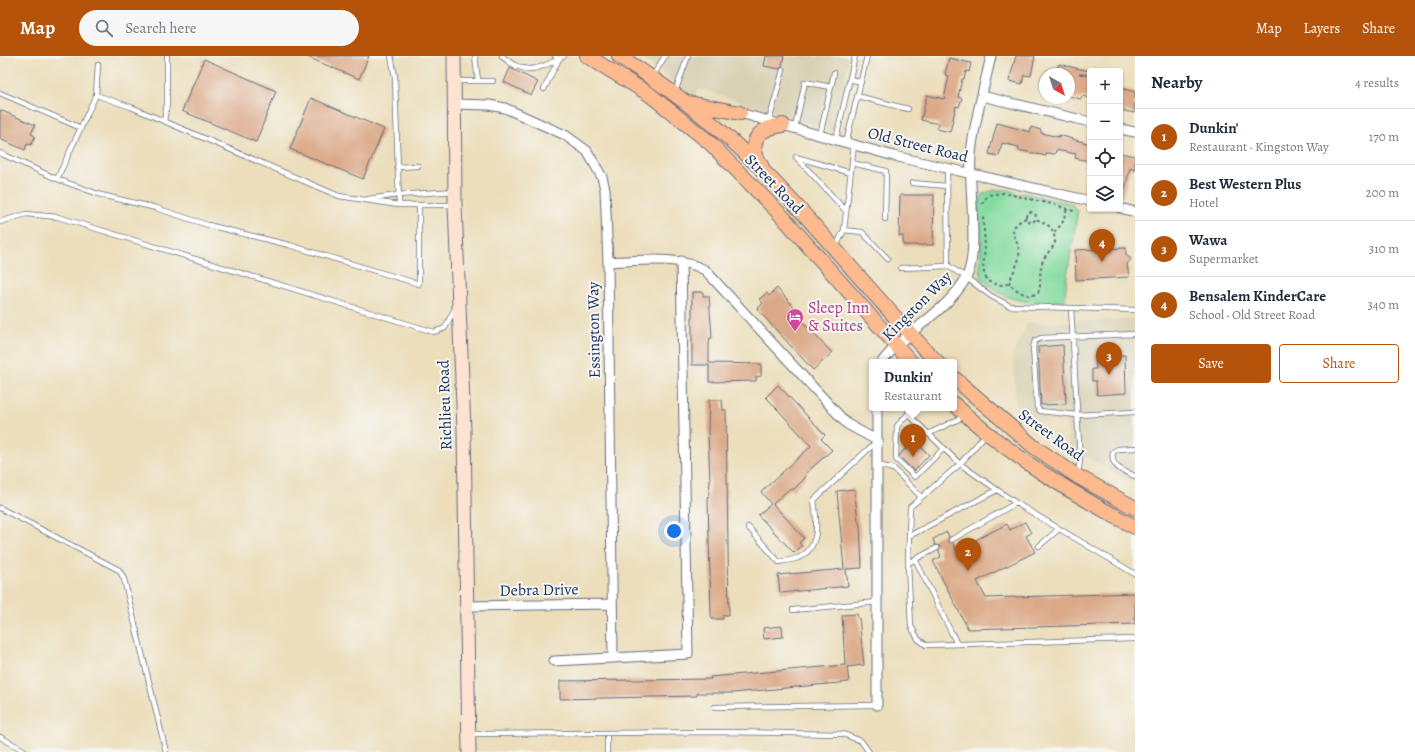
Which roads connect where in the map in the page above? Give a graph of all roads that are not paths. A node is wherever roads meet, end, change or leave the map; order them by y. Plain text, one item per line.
1 (167, 56) edge
2 (454, 56) edge
3 (476, 56) edge
4 (502, 56) edge
5 (587, 56) edge
6 (665, 56) edge
7 (688, 56) edge
8 (855, 56) edge
9 (867, 56) edge
10 (991, 56) edge
11 (393, 57) edge
12 (559, 57) edge
13 (625, 58) edge
14 (98, 65) dead end
15 (783, 70) dead end
16 (834, 73) dead end
17 (651, 79) junction
18 (850, 79) junction
19 (478, 80) junction
20 (493, 80) dead end
21 (453, 81) junction
22 (861, 82) junction
23 (831, 87) junction
24 (544, 89) dead end
25 (0, 94) edge
26 (96, 95) junction
27 (857, 96) junction
28 (982, 96) junction
29 (677, 97) junction
30 (454, 104) junction
31 (908, 109) dead end
32 (740, 113) joint
33 (164, 121) junction
34 (769, 121) junction
35 (1087, 121) edge
36 (789, 126) junction
37 (81, 128) junction
38 (1123, 130) edge
39 (1135, 132) edge
40 (820, 135) junction
41 (836, 139) junction
42 (850, 144) junction
43 (0, 153) edge
44 (852, 163) junction
45 (418, 166) dead end
46 (397, 167) junction
47 (947, 168) junction
48 (851, 173) junction
49 (970, 173) junction
50 (767, 176) junction
51 (57, 179) junction
52 (912, 183) dead end
53 (947, 186) junction
54 (455, 191) junction
55 (398, 195) junction
56 (363, 199) junction
57 (1087, 200) edge
58 (399, 205) junction
59 (419, 205) junction
60 (455, 205) junction
61 (1123, 209) edge
62 (846, 211) junction
63 (1135, 212) edge
64 (886, 219) dead end
65 (0, 222) edge
66 (844, 230) junction
67 (835, 249) junction
68 (888, 259) dead end
69 (680, 261) junction
70 (608, 262) junction
71 (948, 266) junction
72 (901, 268) dead end
73 (967, 278) junction
74 (458, 301) junction
75 (1072, 308) junction
76 (1135, 310) edge
77 (910, 334) junction
78 (1135, 334) edge
79 (1072, 336) junction
80 (897, 347) junction
81 (885, 359) edge
82 (908, 359) edge
83 (934, 359) edge
84 (957, 381) edge
85 (957, 407) edge
86 (877, 411) edge
87 (908, 411) edge
88 (1135, 412) edge
89 (908, 414) junction
90 (966, 415) junction
91 (1077, 415) junction
92 (988, 433) junction
93 (928, 434) junction
94 (878, 441) junction
95 (944, 448) junction
96 (1135, 448) edge
97 (960, 464) junction
98 (878, 465) junction
99 (1077, 476) junction
100 (1135, 476) edge
101 (997, 490) junction
102 (921, 497) junction
103 (1016, 503) junction
104 (0, 508) edge
105 (1135, 508) edge
106 (1135, 526) edge
107 (748, 527) dead end
108 (1059, 529) junction
109 (909, 536) junction
110 (951, 540) dead end
111 (1038, 546) dead end
112 (937, 548) dead end
113 (915, 559) junction
114 (908, 563) junction
115 (1135, 574) edge
116 (878, 602) junction
117 (612, 604) junction
118 (467, 606) junction
119 (793, 610) dead end
120 (1135, 639) edge
121 (957, 644) junction
122 (613, 658) junction
123 (554, 661) dead end
124 (877, 705) joint
125 (715, 707) dead end
126 (468, 734) junction
127 (607, 734) junction
128 (0, 737) edge
129 (28, 752) edge
130 (166, 752) edge
131 (468, 752) edge
132 (607, 752) edge
133 (869, 752) edge

1 - 33 lane
2 - 21 main road, Richlieu Road
3 - 19 lane
4 - 12 lane
5 - 80 main road, Street Road
6 - 17 lane
7 - 29 lane
8 - 18 lane
9 - 22 lane
10 - 28 street, Kingston Way
11 - 46 lane
12 - 24 lane
13 - 17 main road, Street Road
14 - 26 lane
15 - 34 lane
16 - 23 lane
17 - 29 main road, Street Road
18 - 22 lane
18 - 41 lane
19 - 20 lane
19 - 21 lane
21 - 30 main road, Richlieu Road
22 - 27 lane
23 - 36 lane
23 - 40 lane
25 - 37 lane
26 - 33 lane
26 - 37 lane
27 - 31 lane
27 - 42 lane
28 - 35 street
28 - 49 street, Kingston Way
29 - 32 main road
29 - 50 main road, Street Road
30 - 54 main road, Richlieu Road
30 - 70 street, Essington Way
32 - 34 street, Old Street Road
33 - 56 lane
34 - 36 street, Old Street Road
36 - 40 street, Old Street Road
36 - 50 main road
37 - 51 lane
38 - 39 street
40 - 41 street, Old Street Road
41 - 42 street, Old Street Road
42 - 44 lane
42 - 47 street, Old Street Road
43 - 51 lane
44 - 48 lane
44 - 64 lane
45 - 46 lane
46 - 55 lane
47 - 49 street, Old Street Road
47 - 53 lane
48 - 62 lane
48 - 62 lane
49 - 57 street, Old Street Road
49 - 73 street, Kingston Way
50 - 67 main road, Street Road
51 - 59 lane
52 - 53 lane
53 - 71 lane
54 - 55 lane
54 - 60 main road, Richlieu Road
55 - 56 lane
55 - 58 lane
56 - 58 lane
58 - 59 lane
59 - 60 lane
60 - 74 main road, Richlieu Road
61 - 63 street
62 - 66 lane
65 - 74 lane
66 - 67 lane
66 - 68 lane
67 - 77 main road, Street Road
69 - 70 street
69 - 94 street
69 - 122 street
70 - 117 street, Essington Way
71 - 72 lane
71 - 73 lane
73 - 75 lane
73 - 77 street, Kingston Way
74 - 118 main road, Richlieu Road
75 - 76 lane
75 - 79 lane
77 - 80 street, Kingston Way
77 - 83 main road, Street Road
78 - 79 lane
79 - 91 lane
79 - 91 lane
80 - 81 street, Kingston Way
80 - 82 main road, Street Road
84 - 99 main road, Street Road
85 - 90 main road
86 - 94 street
87 - 89 lane
88 - 91 lane
89 - 93 lane
89 - 95 lane
90 - 92 main road
90 - 93 lane
91 - 99 lane
92 - 97 lane
92 - 106 main road
93 - 95 lane
94 - 98 street
94 - 107 lane
95 - 97 lane
96 - 100 lane
97 - 101 lane
97 - 102 lane
98 - 102 lane
98 - 116 street
99 - 105 main road, Street Road
101 - 103 lane
101 - 109 lane
102 - 109 lane
103 - 108 lane
103 - 110 lane
104 - 130 lane
108 - 111 lane
108 - 115 lane
109 - 114 lane
112 - 113 lane
113 - 114 lane
113 - 121 lane
114 - 121 lane
116 - 119 lane
116 - 124 street
117 - 118 street, Debra Drive
117 - 122 street, Essington Way
118 - 126 main road, Richlieu Road
120 - 121 lane
122 - 123 street
124 - 125 lane
126 - 127 lane
126 - 131 main road, Richlieu Road
127 - 132 lane
127 - 133 lane
128 - 129 lane

